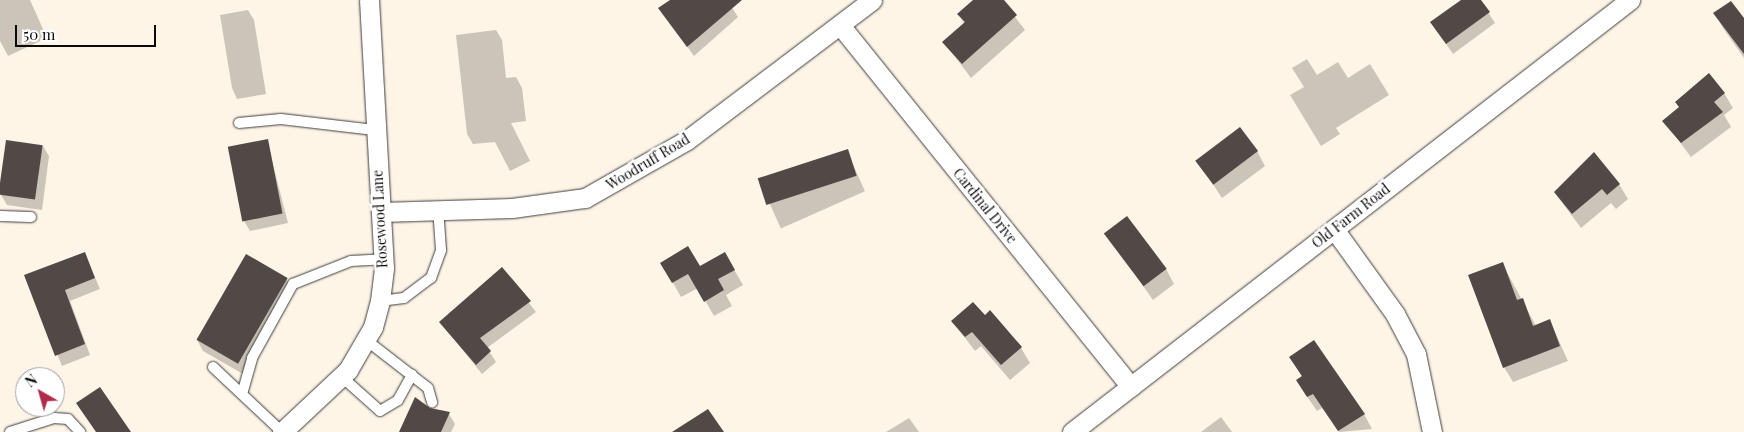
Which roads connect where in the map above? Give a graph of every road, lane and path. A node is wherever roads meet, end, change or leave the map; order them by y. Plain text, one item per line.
1 (369, 0) edge
2 (872, 0) edge
3 (1630, 0) edge
4 (840, 25) junction
5 (239, 123) dead end
6 (374, 130) junction
7 (438, 211) junction
8 (382, 212) junction
9 (0, 216) edge
10 (32, 217) dead end
11 (1334, 229) junction
12 (384, 259) junction
13 (380, 301) junction
14 (366, 340) junction
15 (213, 367) dead end
16 (412, 375) junction
17 (342, 377) junction
18 (1131, 387) junction
19 (242, 394) junction
20 (432, 402) dead end
21 (284, 431) edge
22 (10, 432) edge
23 (80, 432) edge
24 (1072, 432) edge
25 (1432, 432) edge

1 - 6 street, Rosewood Lane
2 - 4 street, Woodruff Road
3 - 11 street, Old Farm Road
4 - 7 street, Woodruff Road
4 - 18 street, Cardinal Drive
5 - 6 lane
6 - 8 street, Rosewood Lane
7 - 8 street, Woodruff Road
7 - 13 lane
8 - 12 street, Rosewood Lane
9 - 10 lane
11 - 18 street, Old Farm Road
11 - 25 street
12 - 13 street, Rosewood Lane
12 - 19 lane
13 - 14 street, Rosewood Lane
14 - 16 lane
14 - 17 street, Rosewood Lane
15 - 19 lane
16 - 17 lane
16 - 20 lane
17 - 21 street, Rosewood Lane
18 - 24 street, Old Farm Road
19 - 21 lane
22 - 23 lane

